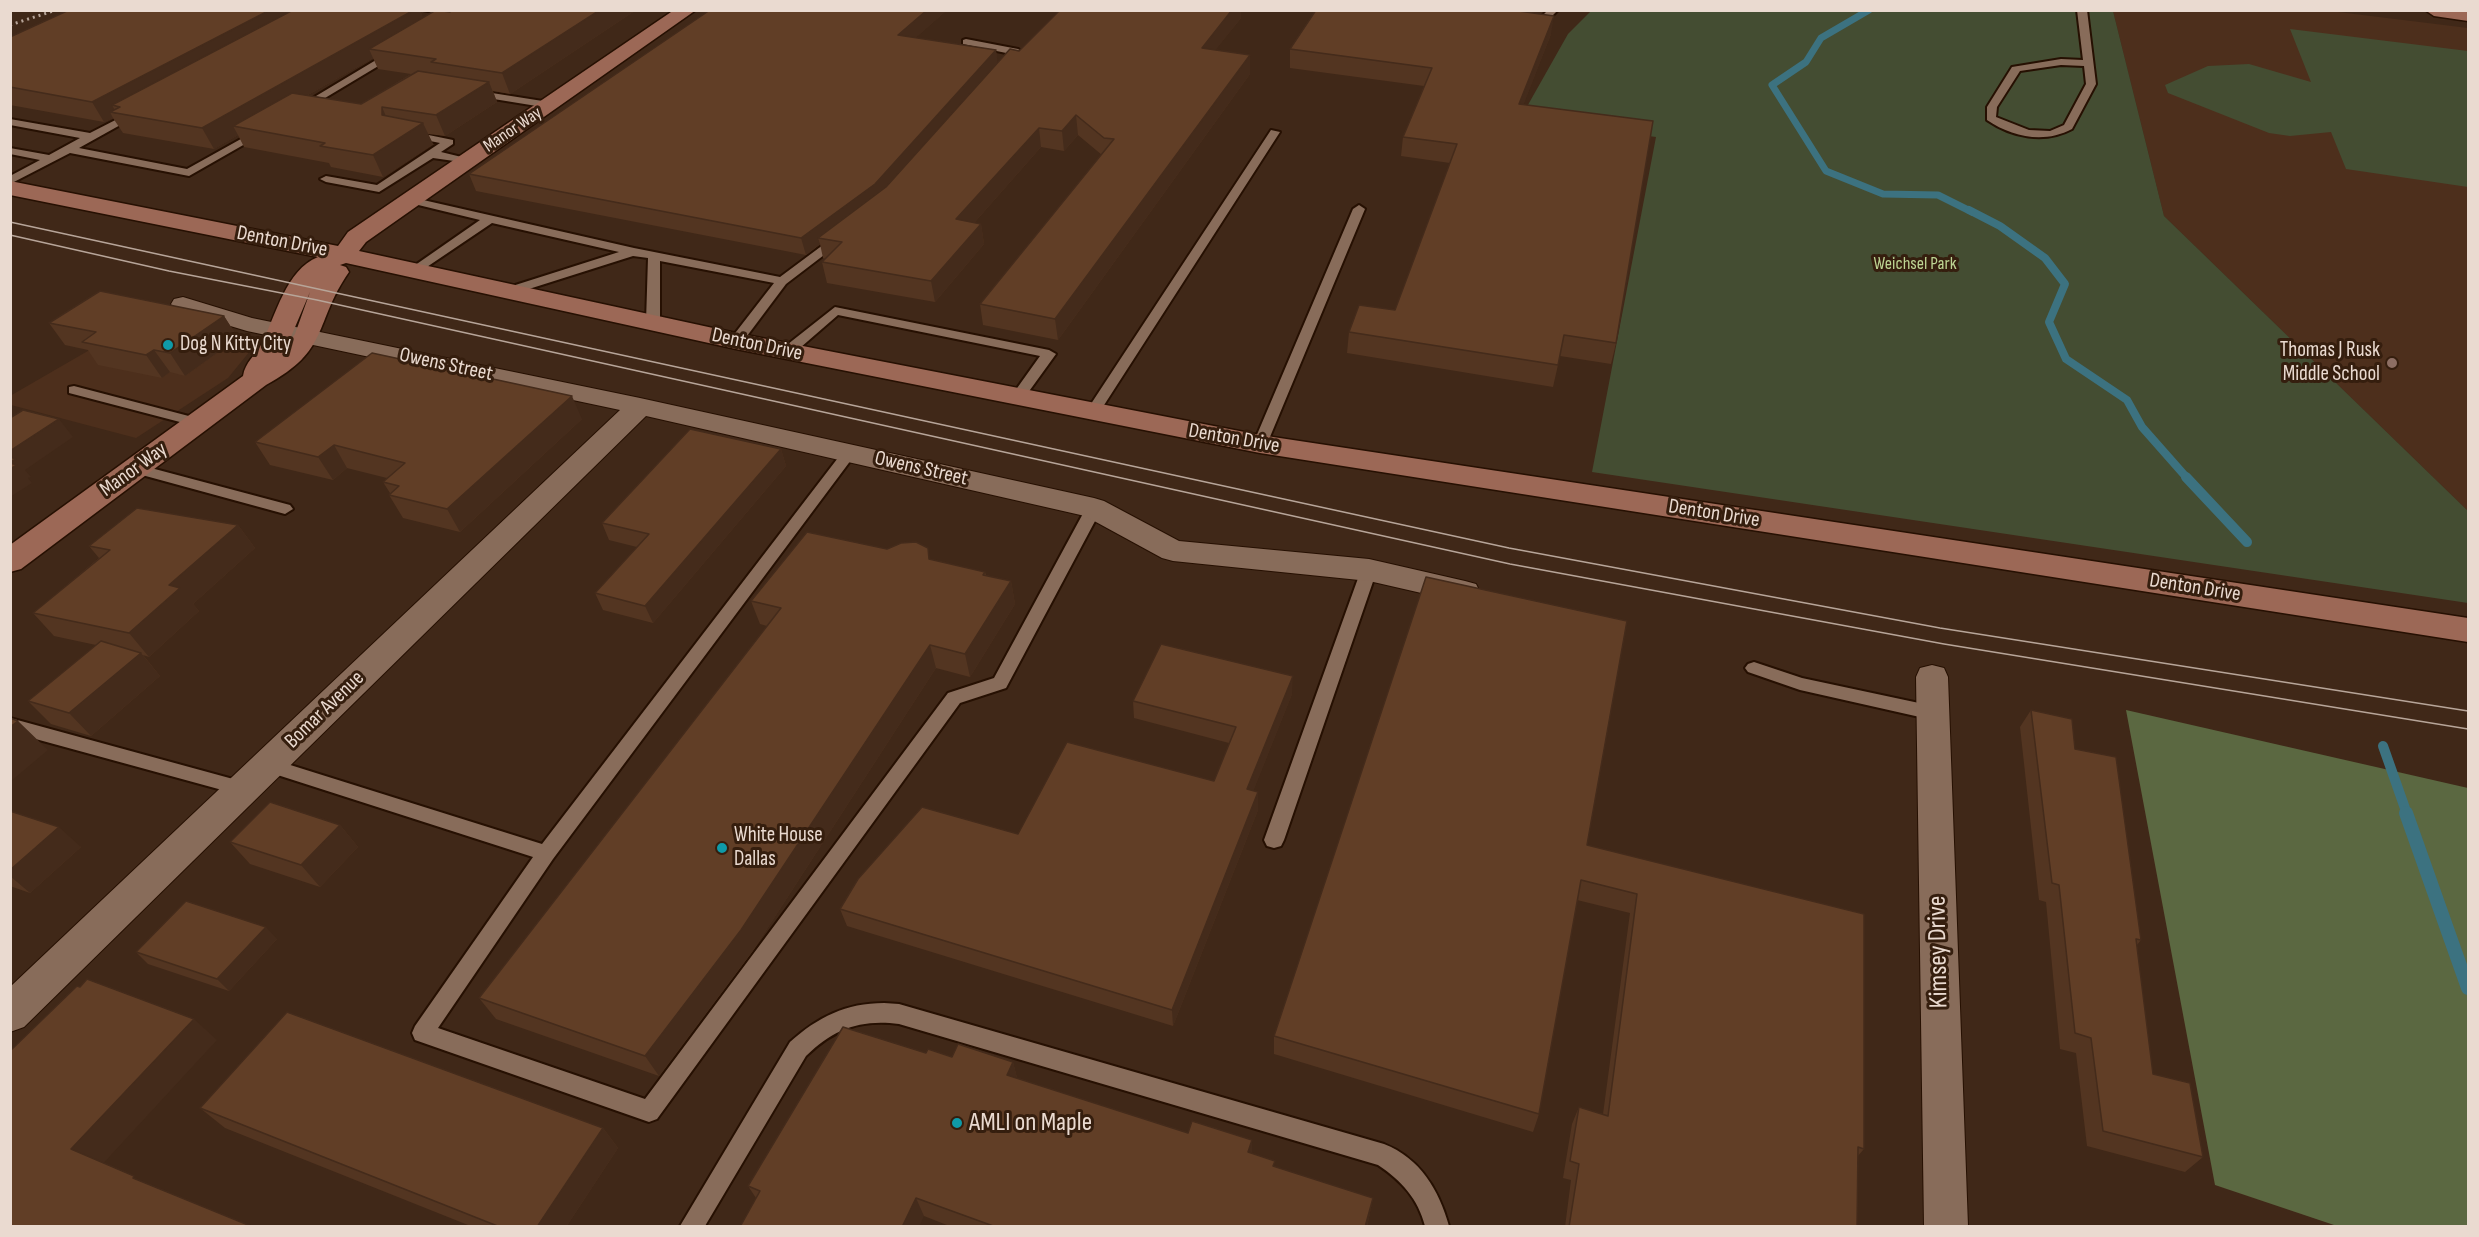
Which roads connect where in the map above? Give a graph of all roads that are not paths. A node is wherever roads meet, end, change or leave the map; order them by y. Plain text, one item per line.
1 (427, 10) edge
2 (687, 10) edge
3 (1554, 10) edge
4 (2082, 10) edge
5 (2434, 10) edge
6 (464, 13) edge
7 (2469, 15) edge
8 (1544, 20) edge
9 (440, 27) edge
10 (966, 42) dead end
11 (410, 45) edge
12 (2087, 63) junction
13 (998, 75) edge
14 (465, 92) edge
15 (549, 105) junction
16 (143, 110) edge
17 (289, 115) edge
18 (10, 122) edge
19 (269, 127) edge
20 (396, 132) edge
21 (1275, 132) dead end
22 (91, 137) junction
23 (68, 149) junction
24 (10, 151) edge
25 (432, 154) junction
26 (51, 159) junction
27 (468, 160) junction
28 (326, 179) edge
29 (10, 181) edge
30 (10, 188) edge
31 (379, 189) junction
32 (413, 198) junction
33 (1359, 209) dead end
34 (489, 219) junction
35 (850, 230) edge
36 (634, 252) junction
37 (344, 255) junction
38 (654, 256) junction
39 (415, 271) junction
40 (782, 281) junction
41 (510, 291) junction
42 (293, 299) junction
43 (183, 304) dead end
44 (222, 315) junction
45 (653, 322) junction
46 (295, 333) junction
47 (736, 341) junction
48 (788, 351) junction
49 (74, 390) dead end
50 (1017, 398) junction
51 (640, 406) junction
52 (1092, 413) junction
53 (198, 423) junction
54 (1260, 444) junction
55 (849, 453) junction
56 (136, 469) junction
57 (1094, 508) junction
58 (285, 509) dead end
59 (10, 561) edge
60 (1369, 570) junction
61 (1492, 598) edge
62 (2469, 630) edge
63 (1754, 668) dead end
64 (1933, 695) joint
65 (10, 725) edge
66 (268, 765) junction
67 (244, 789) junction
68 (1274, 840) dead end
69 (546, 853) junction
70 (10, 1014) edge
71 (693, 1227) edge
72 (1437, 1227) edge
73 (1946, 1227) edge

1 - 6 lane
2 - 15 main road, Manor Way
3 - 8 lane
4 - 12 lane
5 - 7 main road
6 - 9 lane
10 - 13 lane
11 - 17 lane
12 - 12 lane
14 - 15 lane
15 - 27 main road, Manor Way
16 - 22 lane
18 - 22 lane
19 - 23 lane
20 - 25 lane
21 - 52 lane
22 - 23 lane
23 - 26 lane
24 - 26 lane
25 - 27 lane
25 - 31 lane
26 - 29 lane
27 - 32 main road, Manor Way
28 - 31 lane
30 - 37 main road, Denton Drive
31 - 32 lane
32 - 34 lane
32 - 37 main road, Manor Way
33 - 54 lane
34 - 36 lane
34 - 39 lane
35 - 40 lane
36 - 38 lane
36 - 41 lane
37 - 39 main road, Denton Drive
37 - 42 main road, Manor Way
37 - 46 main road, Manor Way
38 - 40 lane
38 - 45 lane
39 - 41 main road, Denton Drive
40 - 47 lane
41 - 45 main road, Denton Drive
42 - 44 street, Owens Street
42 - 46 main road, Manor Way
43 - 44 street, Owens Street
44 - 46 street, Owens Street
45 - 47 main road, Denton Drive
46 - 51 street, Owens Street
46 - 53 main road, Manor Way
47 - 48 main road, Denton Drive
48 - 50 main road, Denton Drive
48 - 50 lane
49 - 53 lane
50 - 52 main road, Denton Drive
51 - 55 street, Owens Street
51 - 66 street, Bomar Avenue
52 - 54 main road, Denton Drive
53 - 56 main road, Manor Way
54 - 62 main road, Denton Drive
55 - 57 street, Owens Street
55 - 69 lane
56 - 58 lane
56 - 59 main road, Manor Way
57 - 60 street, Owens Street
57 - 69 lane
60 - 61 street, Owens Street
60 - 68 lane
63 - 64 lane
64 - 73 street, Kimsey Drive
65 - 67 lane
66 - 67 street, Bomar Avenue
66 - 69 lane
67 - 70 street, Bomar Avenue
71 - 72 lane

